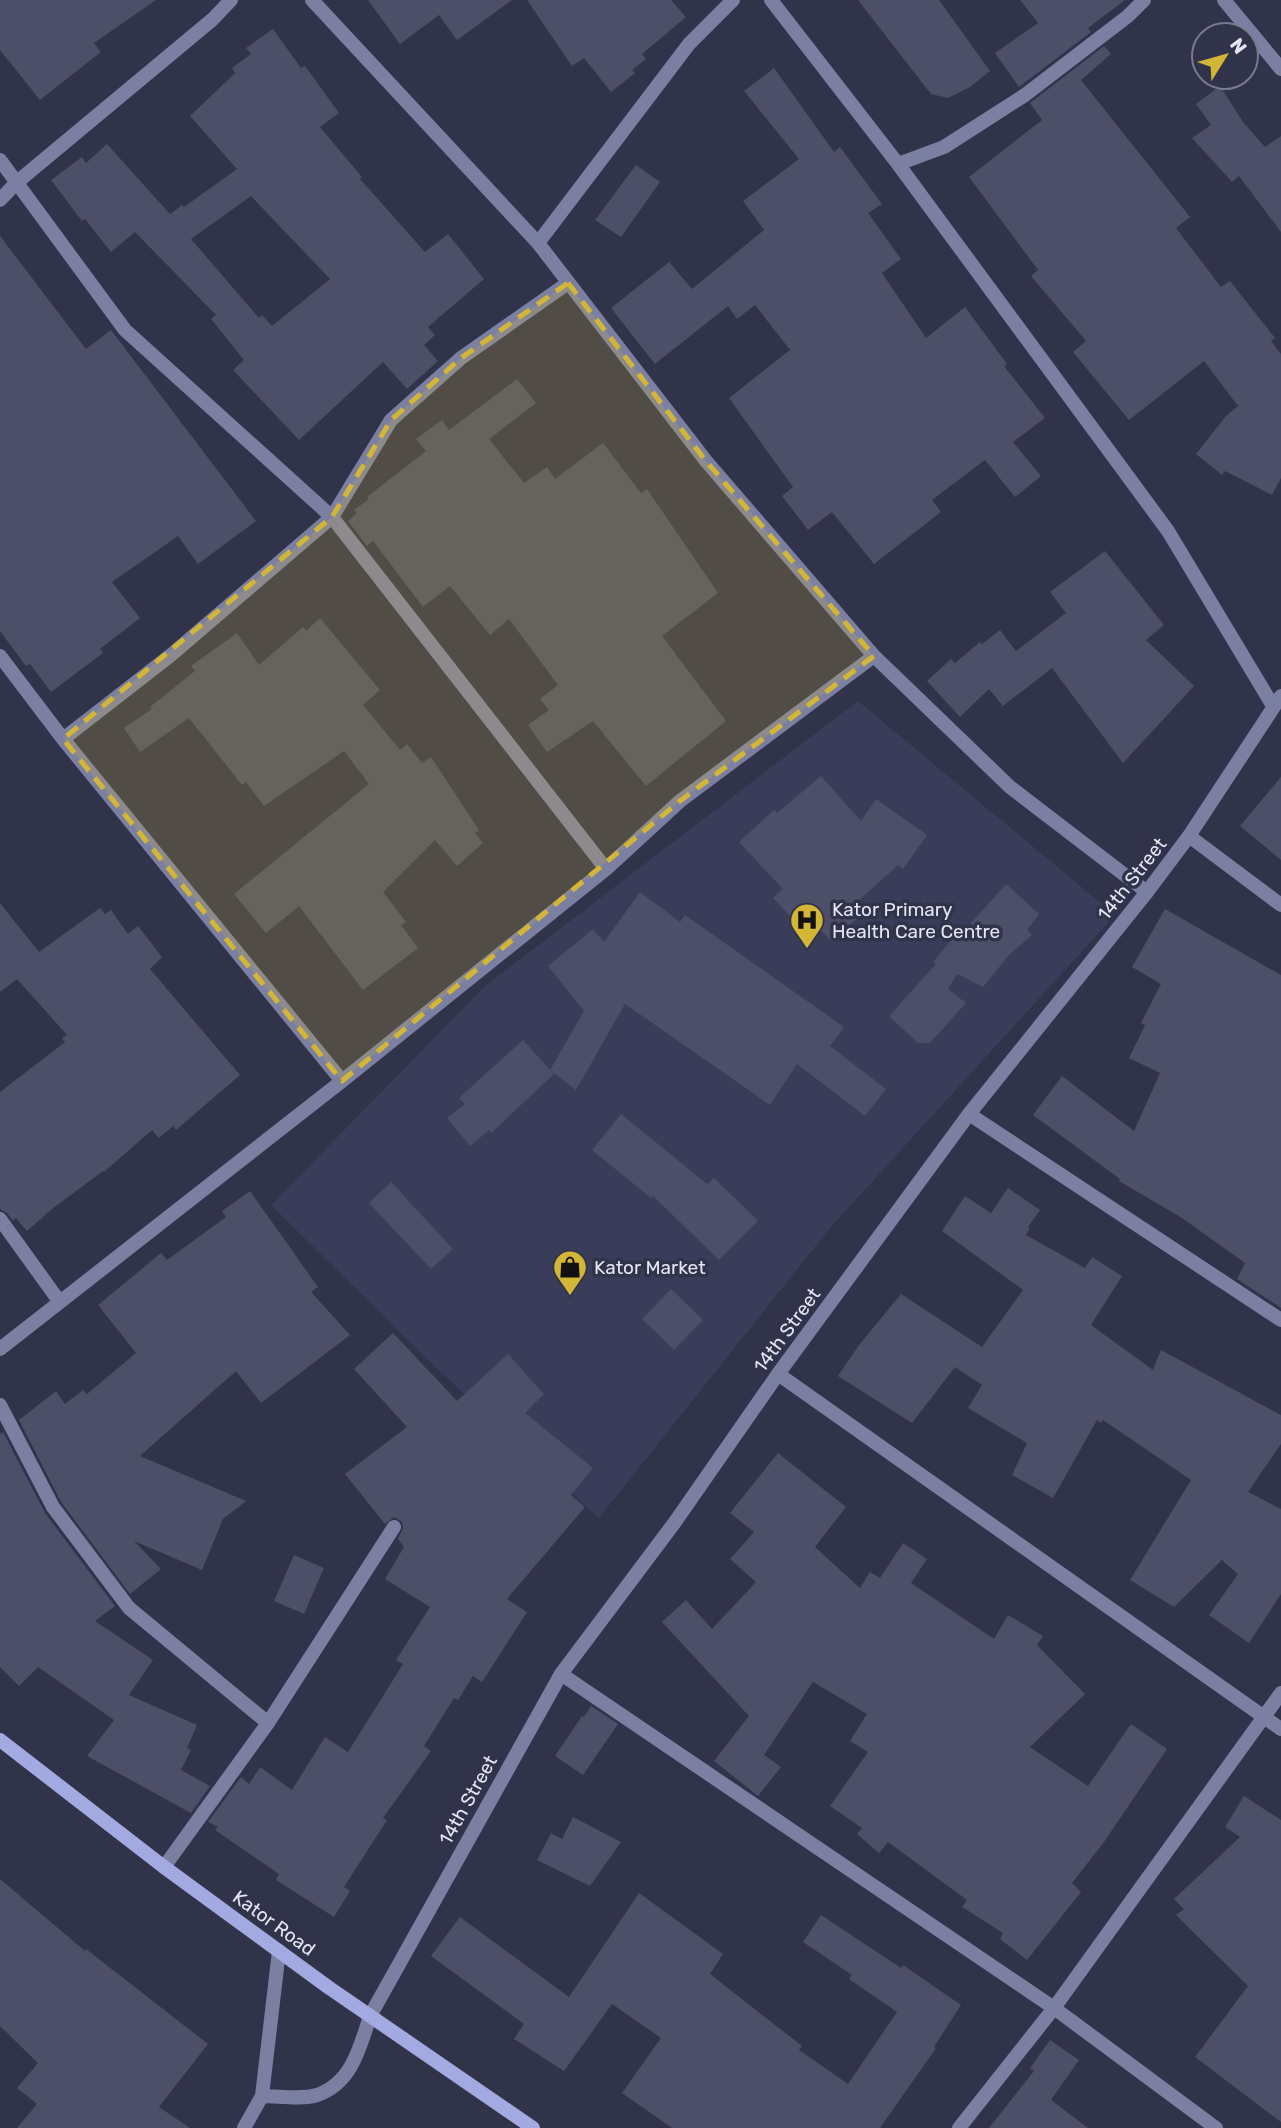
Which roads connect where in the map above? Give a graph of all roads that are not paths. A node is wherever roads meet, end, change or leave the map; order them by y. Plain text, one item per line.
1 (231, 0) edge
2 (312, 0) edge
3 (733, 0) edge
4 (771, 0) edge
5 (1144, 0) edge
6 (1224, 0) edge
7 (1281, 69) edge
8 (0, 160) edge
9 (898, 164) junction
10 (16, 183) junction
11 (0, 200) edge
12 (538, 243) junction
13 (568, 283) junction
14 (332, 517) junction
15 (0, 656) edge
16 (874, 656) junction
17 (1277, 701) edge
18 (63, 739) junction
19 (1189, 835) junction
20 (606, 869) junction
21 (1147, 892) junction
22 (1281, 905) edge
23 (342, 1081) junction
24 (970, 1114) junction
25 (0, 1219) edge
26 (59, 1301) junction
27 (1281, 1320) edge
28 (0, 1349) edge
29 (778, 1374) junction
30 (0, 1405) edge
31 (394, 1527) dead end
32 (561, 1674) junction
33 (1281, 1693) edge
34 (1265, 1718) junction
35 (268, 1723) junction
36 (1281, 1729) edge
37 (0, 1740) edge
38 (164, 1867) junction
39 (279, 1951) junction
40 (1054, 2008) junction
41 (370, 2016) junction
42 (262, 2096) junction
43 (244, 2128) edge
44 (533, 2128) edge
45 (959, 2128) edge
46 (1216, 2128) edge

1 - 10 street
2 - 12 street
3 - 12 street
4 - 9 street
5 - 9 street
6 - 7 street
8 - 10 street
9 - 17 street
10 - 11 street
10 - 14 street
12 - 13 street
13 - 14 street
13 - 16 street
14 - 18 street
14 - 20 street
15 - 18 street
16 - 20 street
16 - 21 street
17 - 19 street, 14th Street
18 - 23 street
19 - 21 street, 14th Street
19 - 22 street
20 - 23 street
21 - 24 street, 14th Street
23 - 26 street
24 - 27 street
24 - 29 street, 14th Street
25 - 26 street
26 - 28 street
29 - 32 street, 14th Street
29 - 34 street
30 - 35 street
31 - 35 street
32 - 40 street
32 - 41 street, 14th Street
33 - 34 street
34 - 36 street
34 - 40 street
35 - 38 street
37 - 38 main road, Kator Road
38 - 39 main road, Kator Road
39 - 41 main road, Kator Road
39 - 42 street
40 - 45 street
40 - 46 street
41 - 42 street, 14th Street
41 - 44 main road, Kator Road
42 - 43 street

